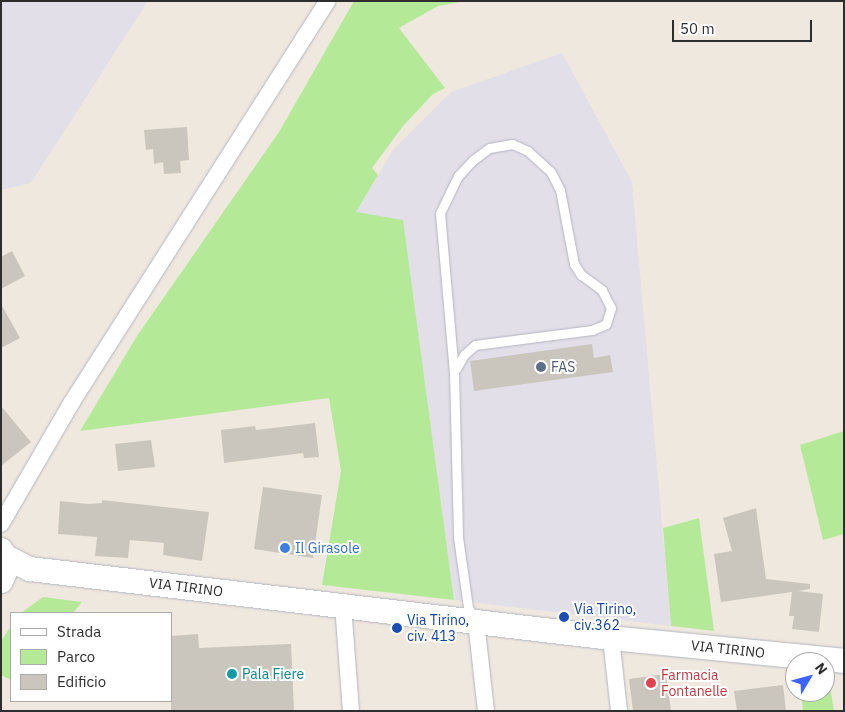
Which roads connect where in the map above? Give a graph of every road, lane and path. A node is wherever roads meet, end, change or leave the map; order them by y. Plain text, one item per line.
1 (327, 1) edge
2 (454, 372) junction
3 (1, 524) edge
4 (4, 558) edge
5 (343, 605) junction
6 (476, 621) junction
7 (611, 638) junction
8 (844, 661) edge
9 (351, 711) edge
10 (486, 711) edge
11 (618, 711) edge

1 - 3 street
2 - 2 lane
2 - 6 lane
4 - 5 street, VIA TIRINO
5 - 6 street, VIA TIRINO
5 - 9 street
6 - 7 street, VIA TIRINO
6 - 10 street
7 - 8 street, VIA TIRINO
7 - 11 street

